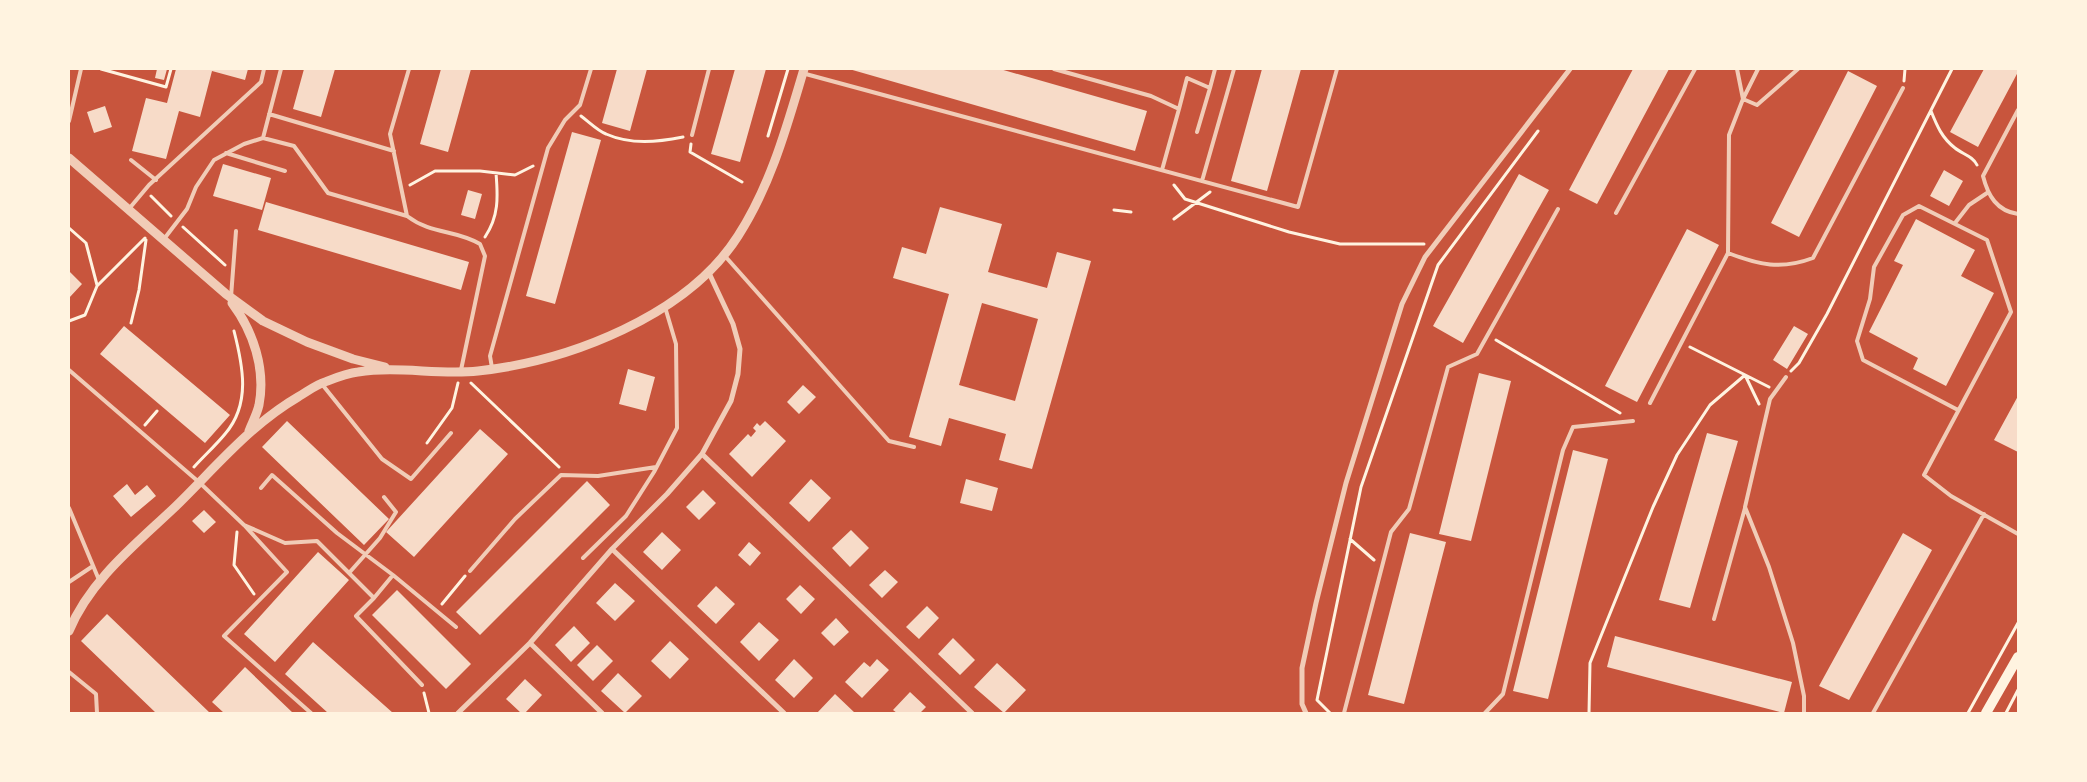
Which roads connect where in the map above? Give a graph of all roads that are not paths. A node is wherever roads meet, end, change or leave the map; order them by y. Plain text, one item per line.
1 (81, 69) edge
2 (264, 69) edge
3 (281, 69) edge
4 (409, 69) edge
5 (591, 69) edge
6 (709, 69) edge
7 (1054, 69) edge
8 (1215, 69) edge
9 (1234, 69) edge
10 (1336, 69) edge
11 (1570, 69) edge
12 (1695, 69) edge
13 (1737, 69) edge
14 (1758, 69) edge
15 (1798, 69) edge
16 (803, 71) edge
17 (1210, 88) junction
18 (1903, 88) dead end
19 (1743, 99) junction
20 (1179, 109) junction
21 (2018, 110) edge
22 (269, 114) junction
23 (69, 121) edge
24 (1197, 132) dead end
25 (692, 135) road end
26 (262, 138) junction
27 (394, 151) junction
28 (226, 154) junction
29 (69, 158) edge
30 (131, 160) dead end
31 (1162, 170) junction
32 (285, 172) dead end
33 (156, 180) junction
34 (1202, 181) junction
35 (1987, 193) junction
36 (1558, 209) dead end
37 (128, 210) junction
38 (1616, 213) dead end
39 (2018, 214) edge
40 (407, 216) junction
41 (1955, 223) junction
42 (236, 231) dead end
43 (159, 241) junction
44 (1728, 253) junction
45 (724, 255) junction
46 (709, 273) junction
47 (229, 298) junction
48 (664, 306) junction
49 (395, 369) junction
50 (492, 369) junction
51 (69, 370) edge
52 (460, 373) junction
53 (1786, 377) road end
54 (321, 383) junction
55 (1650, 402) dead end
56 (1958, 410) junction
57 (1633, 421) road end
58 (249, 432) junction
59 (451, 433) dead end
60 (914, 447) dead end
61 (702, 454) junction
62 (656, 466) junction
63 (200, 483) junction
64 (261, 488) dead end
65 (384, 497) dead end
66 (1745, 507) junction
67 (69, 508) edge
68 (1984, 514) junction
69 (244, 524) junction
70 (2018, 534) edge
71 (612, 549) junction
72 (366, 555) junction
73 (583, 558) dead end
74 (93, 566) junction
75 (470, 571) road end
76 (348, 573) junction
77 (394, 575) junction
78 (99, 580) junction
79 (69, 582) edge
80 (374, 598) junction
81 (1714, 619) dead end
82 (456, 627) dead end
83 (69, 631) edge
84 (530, 643) junction
85 (2018, 657) edge
86 (69, 672) edge
87 (422, 685) road end
88 (97, 713) edge
89 (311, 713) edge
90 (458, 713) edge
91 (602, 713) edge
92 (784, 713) edge
93 (972, 713) edge
94 (1306, 713) edge
95 (1344, 713) edge
96 (1486, 713) edge
97 (1804, 713) edge
98 (1873, 713) edge
99 (1986, 713) edge

1 - 23 lane
2 - 33 lane
3 - 22 lane
4 - 27 lane
5 - 50 lane
6 - 25 lane
7 - 20 lane
8 - 17 lane
9 - 34 lane
10 - 34 lane
11 - 94 street
12 - 38 lane
13 - 19 lane
14 - 19 lane
15 - 19 lane
16 - 31 lane
16 - 45 street
17 - 20 lane
17 - 24 lane
18 - 44 lane
19 - 44 lane
20 - 31 lane
21 - 35 lane
22 - 26 lane
22 - 27 lane
26 - 28 lane
26 - 40 lane
27 - 40 lane
28 - 32 lane
28 - 43 lane
29 - 37 street
30 - 33 lane
31 - 34 lane
33 - 37 lane
35 - 39 lane
35 - 41 lane
36 - 95 lane
37 - 43 street
40 - 52 lane
41 - 56 lane
41 - 56 lane
42 - 47 lane
43 - 47 street
44 - 55 lane
45 - 46 street
45 - 60 lane
46 - 48 street
46 - 61 street
47 - 49 street
47 - 58 street
48 - 50 street
48 - 62 lane
49 - 52 street
49 - 54 street
50 - 52 street
51 - 63 lane
53 - 66 lane
54 - 58 street
54 - 59 lane
56 - 68 lane
57 - 96 lane
58 - 63 street
61 - 71 street
61 - 93 street
62 - 73 lane
62 - 75 lane
63 - 69 lane
63 - 78 street
64 - 72 lane
65 - 72 lane
66 - 81 lane
66 - 97 lane
67 - 74 lane
68 - 70 lane
68 - 98 lane
69 - 76 lane
69 - 89 lane
71 - 84 street
71 - 92 street
72 - 76 lane
72 - 77 lane
74 - 78 lane
74 - 79 lane
76 - 80 lane
77 - 80 lane
77 - 82 lane
78 - 83 street
80 - 87 lane
84 - 90 street
84 - 91 street
85 - 99 main road
86 - 88 lane

